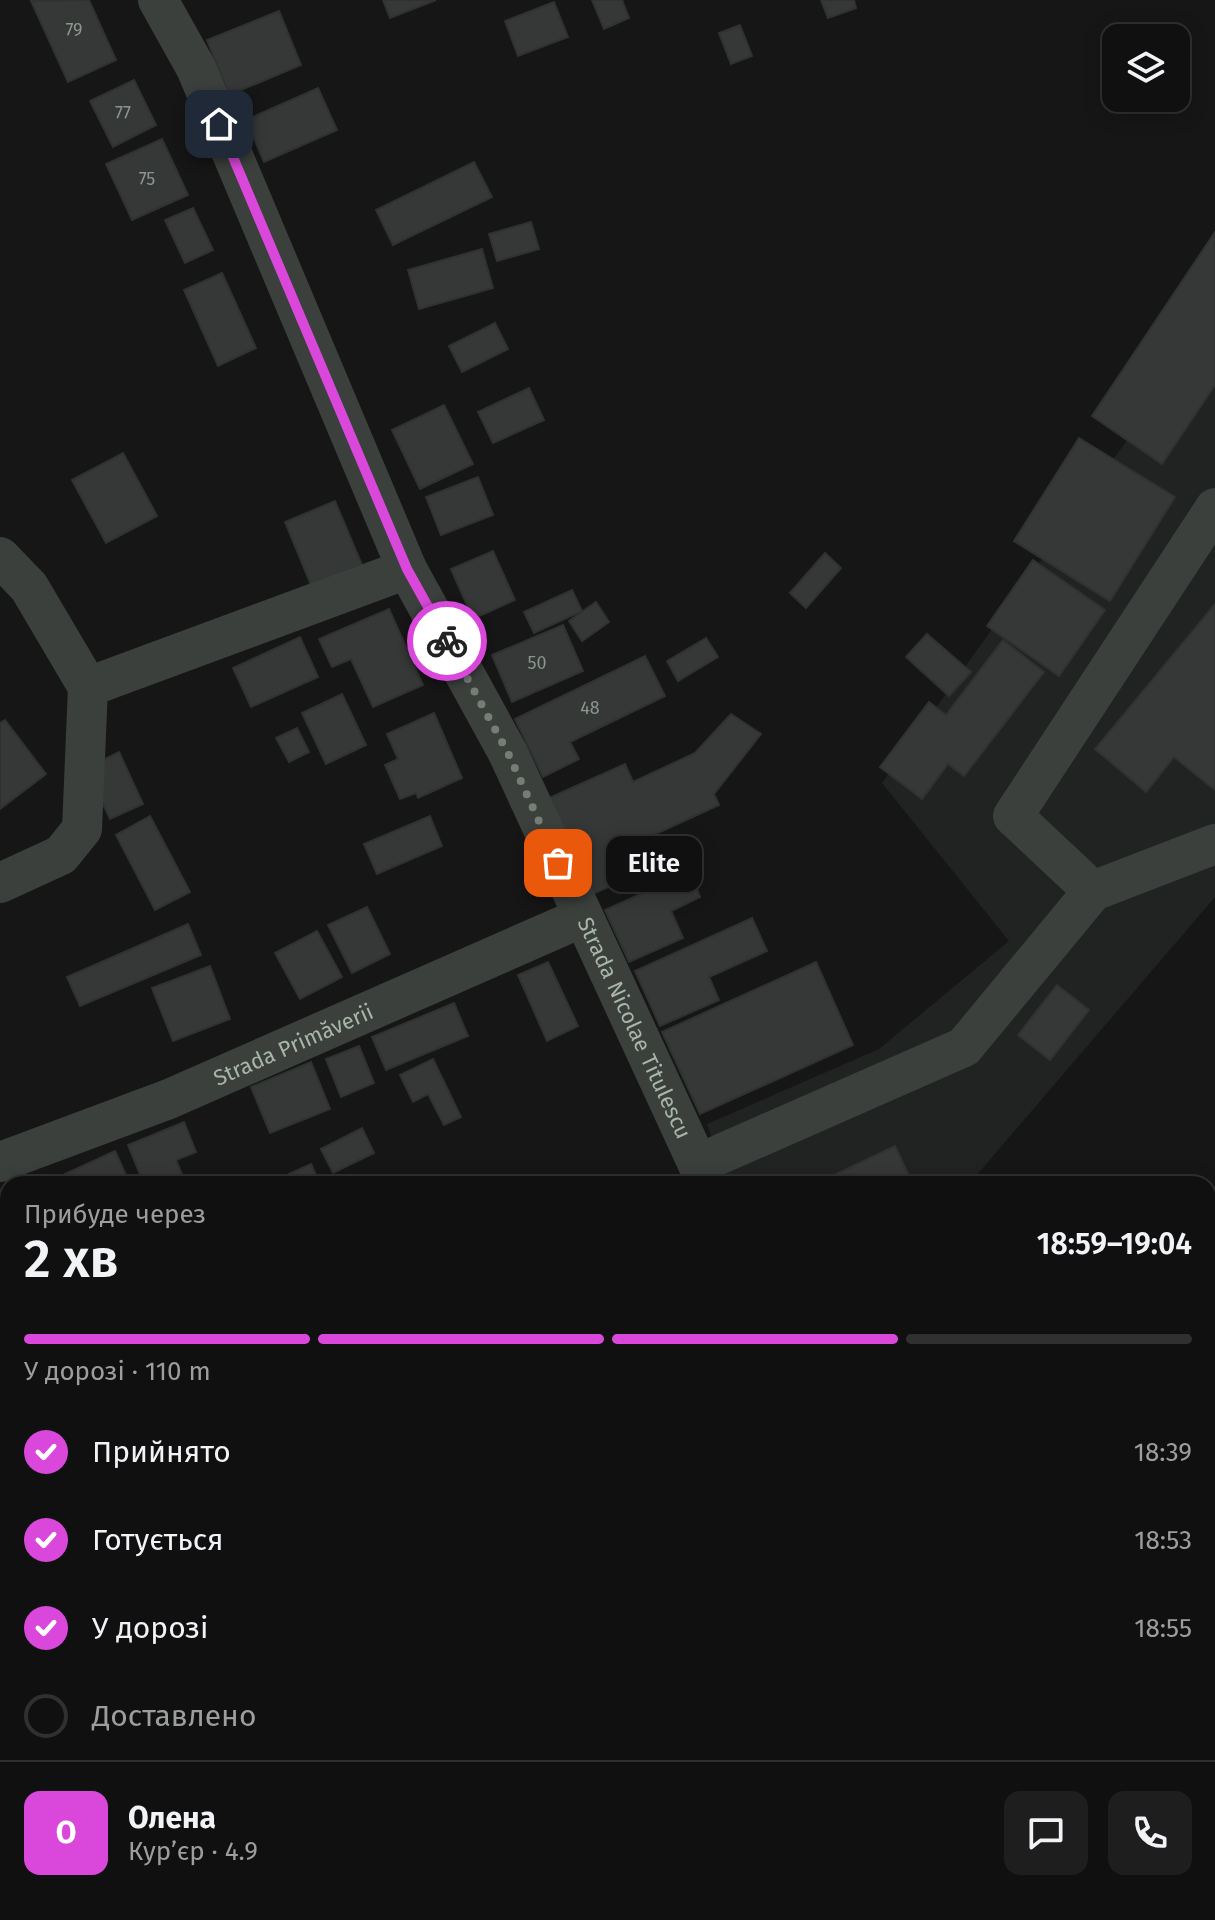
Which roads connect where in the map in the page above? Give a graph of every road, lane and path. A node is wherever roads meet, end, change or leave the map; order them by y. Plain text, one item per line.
1 (158, 0) edge
2 (1215, 508) edge
3 (0, 557) edge
4 (407, 569) junction
5 (88, 687) junction
6 (1215, 844) edge
7 (0, 883) edge
8 (1093, 891) junction
9 (583, 917) junction
10 (0, 1162) edge
11 (702, 1174) edge

1 - 4 street, Strada Nicolae Titulescu
2 - 8 street
3 - 5 street
4 - 5 street
4 - 9 street, Strada Nicolae Titulescu
5 - 7 street
6 - 8 street
8 - 11 street
9 - 10 street, Strada Primăverii
9 - 11 street, Strada Nicolae Titulescu

